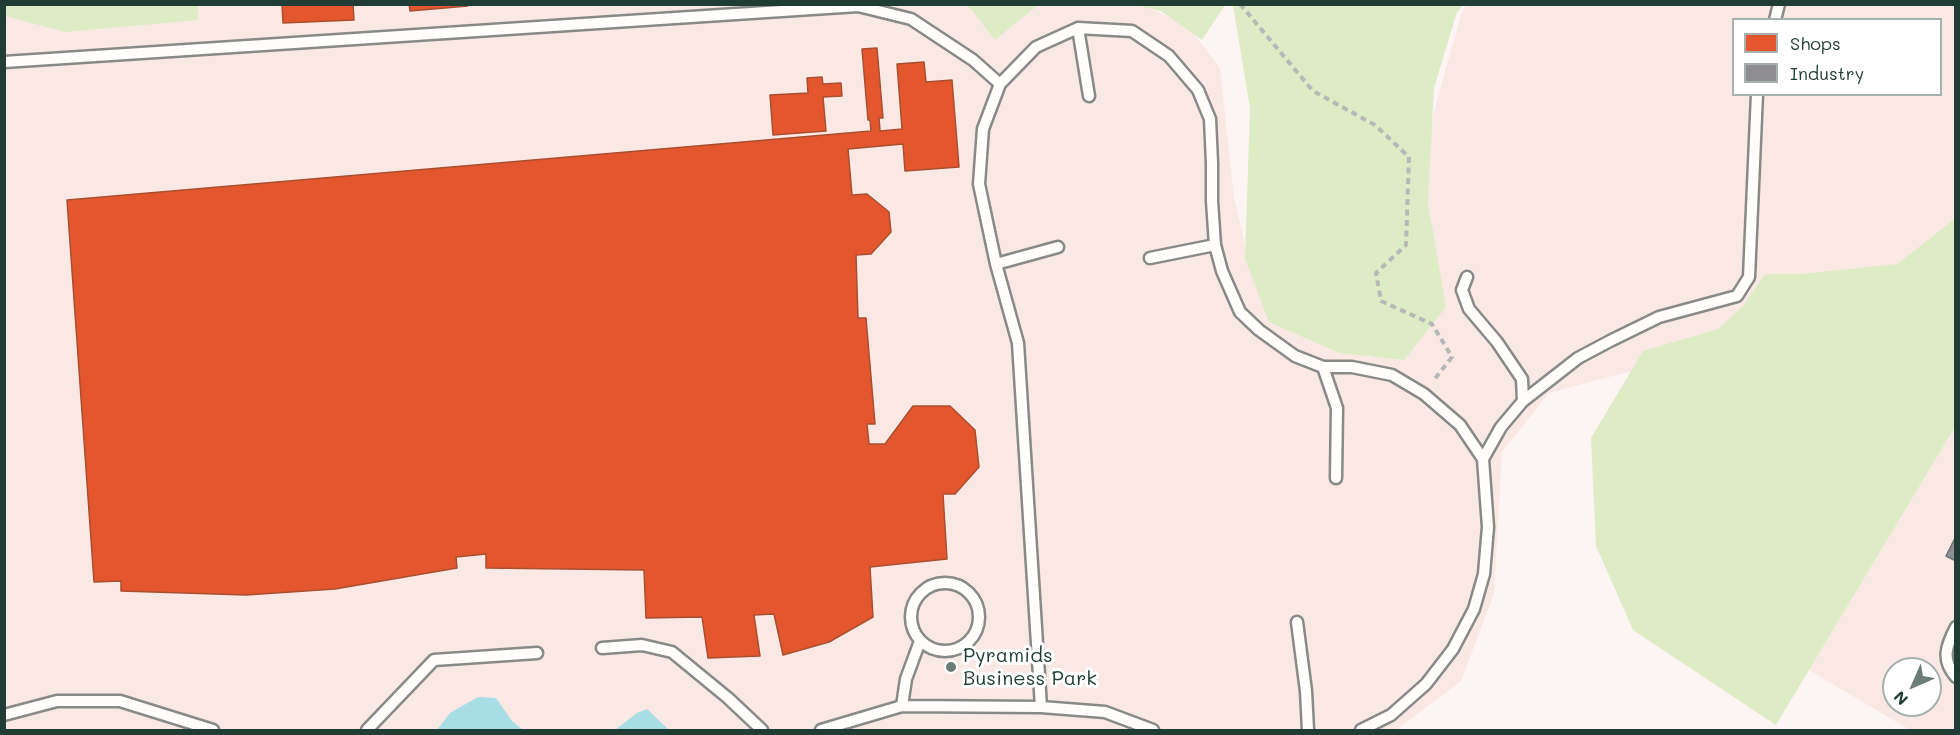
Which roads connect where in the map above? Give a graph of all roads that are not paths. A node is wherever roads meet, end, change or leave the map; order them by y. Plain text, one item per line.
1 (1078, 28) junction
2 (4, 62) edge
3 (1000, 84) junction
4 (1089, 96) dead end
5 (1757, 96) edge
6 (1215, 245) junction
7 (1058, 247) dead end
8 (1150, 258) dead end
9 (996, 264) junction
10 (1467, 277) dead end
11 (1323, 367) junction
12 (1523, 401) junction
13 (1483, 459) junction
14 (1336, 478) dead end
15 (1297, 622) dead end
16 (1956, 627) edge
17 (920, 641) junction
18 (602, 648) dead end
19 (537, 653) dead end
20 (1956, 677) edge
21 (902, 706) junction
22 (1041, 707) junction
23 (4, 715) edge
24 (213, 730) edge
25 (367, 730) edge
26 (762, 730) edge
27 (821, 730) edge
28 (1153, 730) edge
29 (1308, 730) edge
30 (1361, 730) edge

1 - 3 lane
1 - 4 lane
1 - 6 lane
2 - 3 lane
3 - 9 lane
5 - 12 lane
6 - 8 lane
6 - 11 lane
7 - 9 lane
9 - 22 lane
10 - 12 lane
11 - 13 lane
11 - 14 lane
12 - 13 lane
13 - 30 lane
15 - 29 lane
16 - 20 lane
17 - 17 lane
17 - 21 lane
18 - 26 lane
19 - 25 lane
21 - 22 lane
21 - 27 lane
22 - 28 lane
23 - 24 lane

